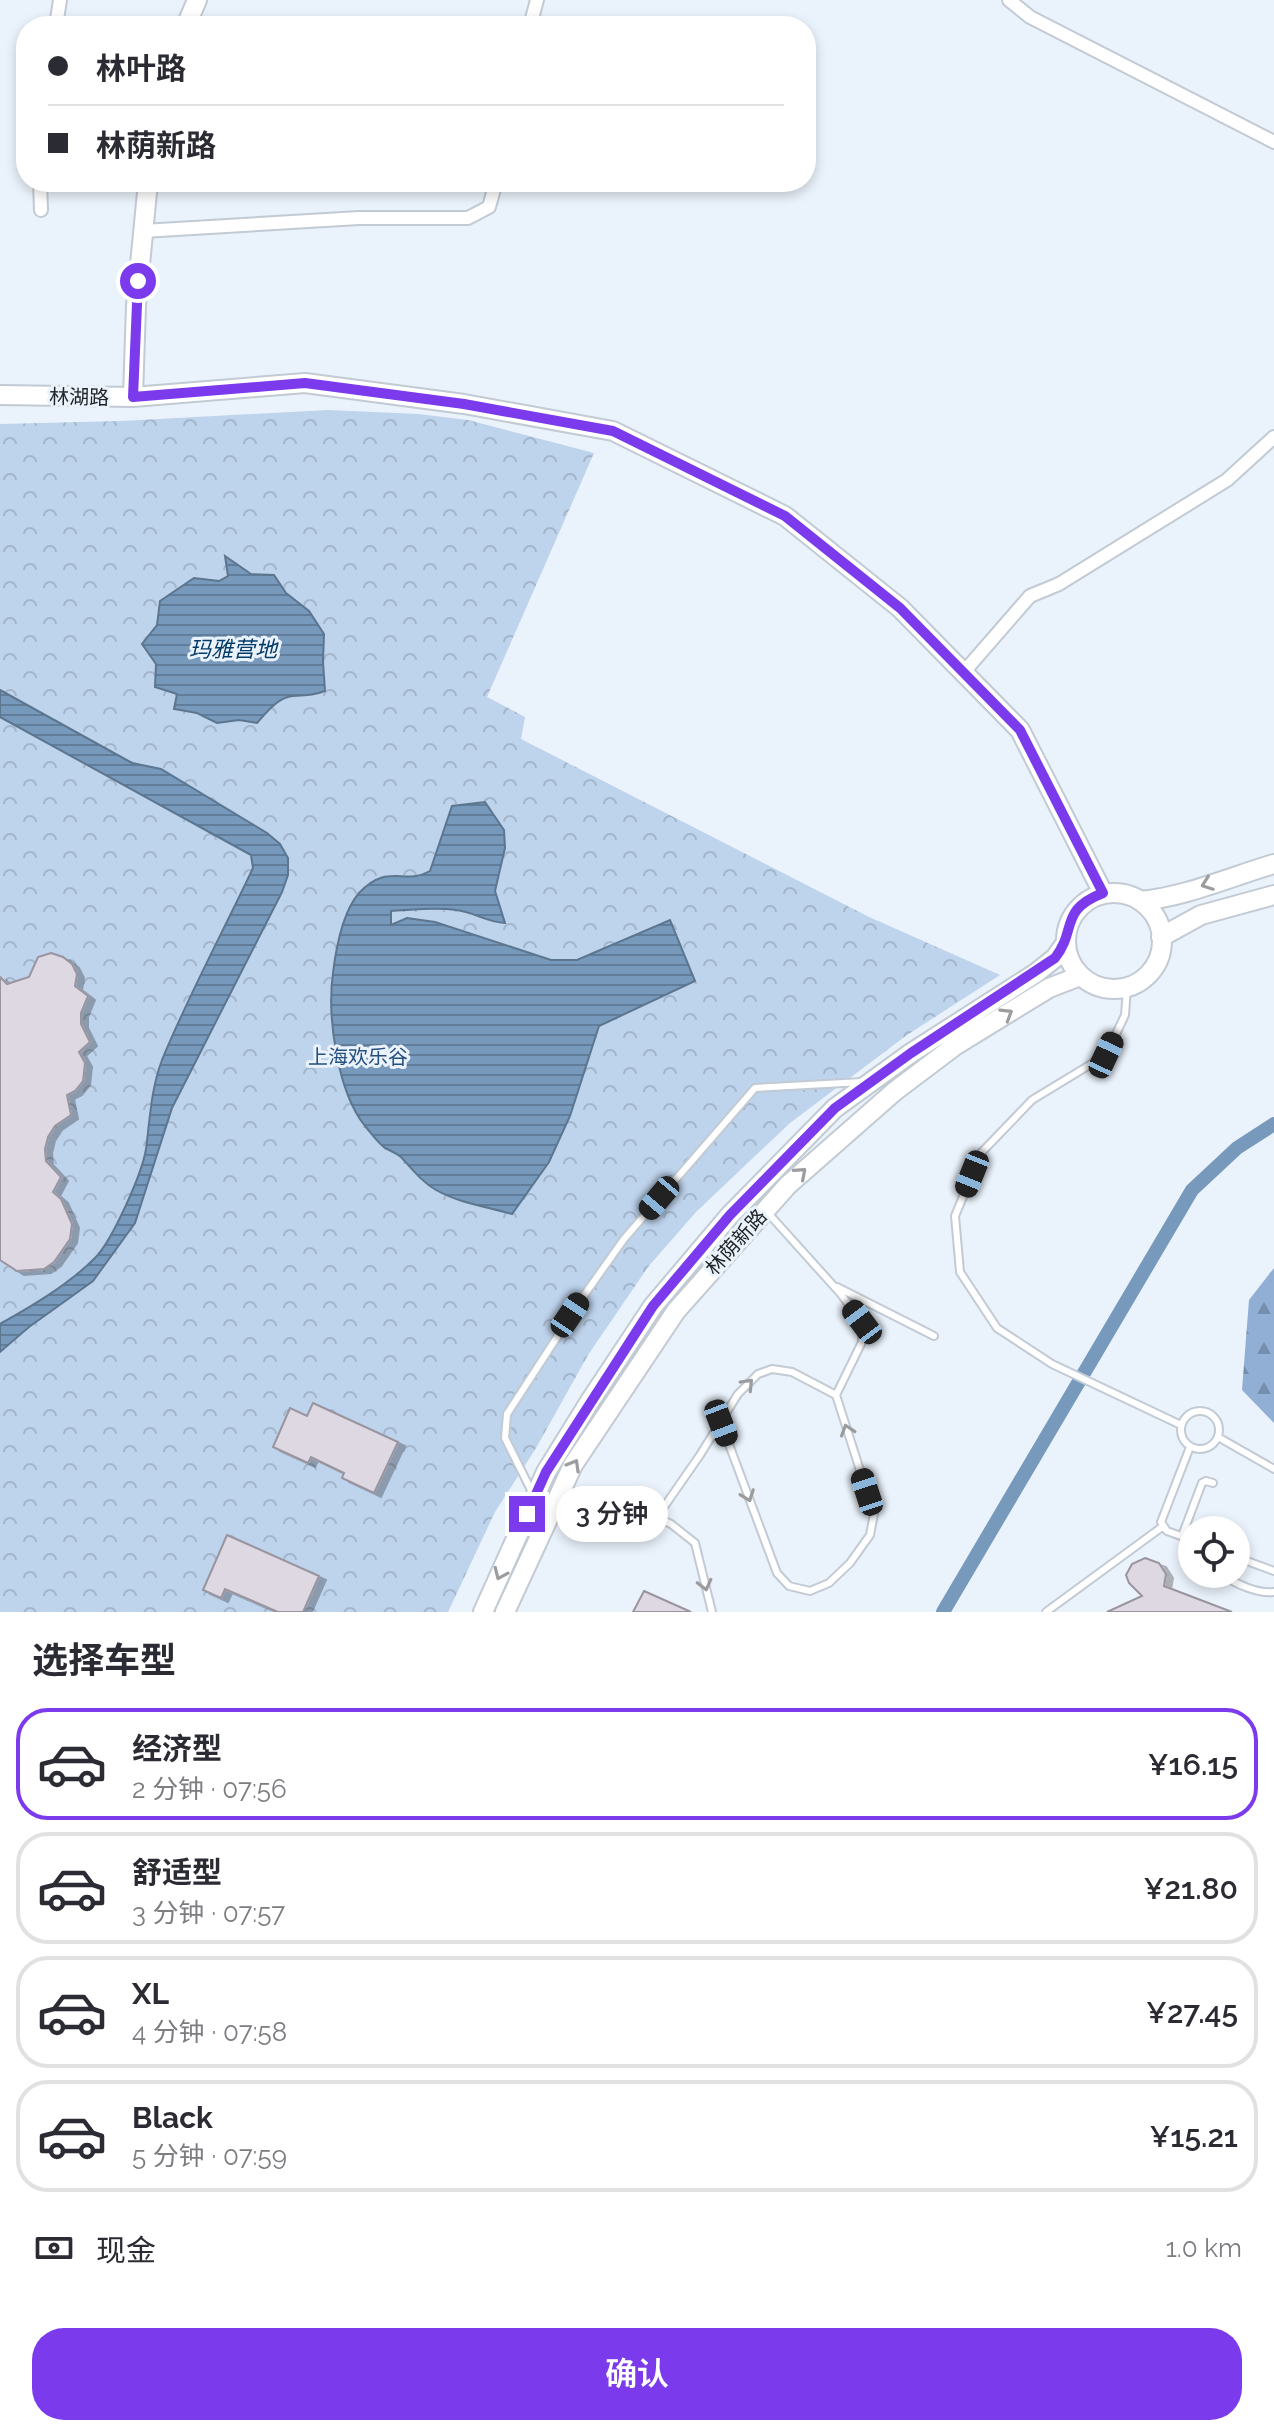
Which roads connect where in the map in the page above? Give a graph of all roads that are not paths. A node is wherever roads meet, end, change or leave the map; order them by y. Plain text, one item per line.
1 (1009, 0) edge
2 (1274, 142) edge
3 (40, 192) edge
4 (147, 192) edge
5 (493, 192) edge
6 (41, 210) dead end
7 (143, 231) junction
8 (0, 395) edge
9 (133, 397) junction
10 (1274, 437) edge
11 (963, 673) junction
12 (1274, 864) edge
13 (1103, 893) junction
14 (1274, 895) edge
15 (1140, 901) junction
16 (1161, 937) junction
17 (1065, 944) junction
18 (1080, 976) junction
19 (1127, 987) junction
20 (872, 1082) junction
21 (765, 1210) junction
22 (833, 1284) junction
23 (934, 1336) dead end
24 (836, 1395) junction
25 (721, 1423) junction
26 (1181, 1425) junction
27 (1218, 1437) junction
28 (1190, 1447) junction
29 (1274, 1469) edge
30 (1213, 1483) dead end
31 (560, 1492) junction
32 (534, 1497) junction
33 (1190, 1516) edge
34 (657, 1517) junction
35 (1162, 1527) junction
36 (1178, 1534) edge
37 (1250, 1562) edge
38 (1274, 1571) edge
39 (1250, 1587) edge
40 (1274, 1592) edge
41 (483, 1612) edge
42 (505, 1612) edge
43 (712, 1612) edge
44 (1046, 1612) edge

1 - 2 street
3 - 6 street
4 - 7 main road
5 - 7 street
7 - 9 main road
8 - 9 main road, 林湖路
9 - 11 main road, 林湖路
10 - 11 street
11 - 13 main road, 林湖路
12 -> 15 main road
13 - 15 main road
13 - 17 main road, 林荫新路
14 - 16 main road
15 - 16 main road
16 - 19 main road
17 - 18 main road
17 - 20 main road, 林荫新路
18 - 19 main road
21 -> 18 main road, 林荫新路
19 - 26 lane
20 - 32 main road, 林荫新路
20 - 32 lane
21 - 22 lane
31 -> 21 main road, 林荫新路
22 - 23 lane
22 - 24 lane
25 -> 24 lane
25 -> 24 lane
25 - 34 lane
26 - 27 lane
26 - 28 lane
27 - 28 lane
27 - 29 lane
28 - 35 lane
30 - 33 lane
31 - 34 lane
31 - 42 main road, 林荫新路
32 -> 41 main road, 林荫新路
34 -> 43 lane
35 - 36 lane
35 - 44 lane
37 - 38 lane
39 - 40 lane

